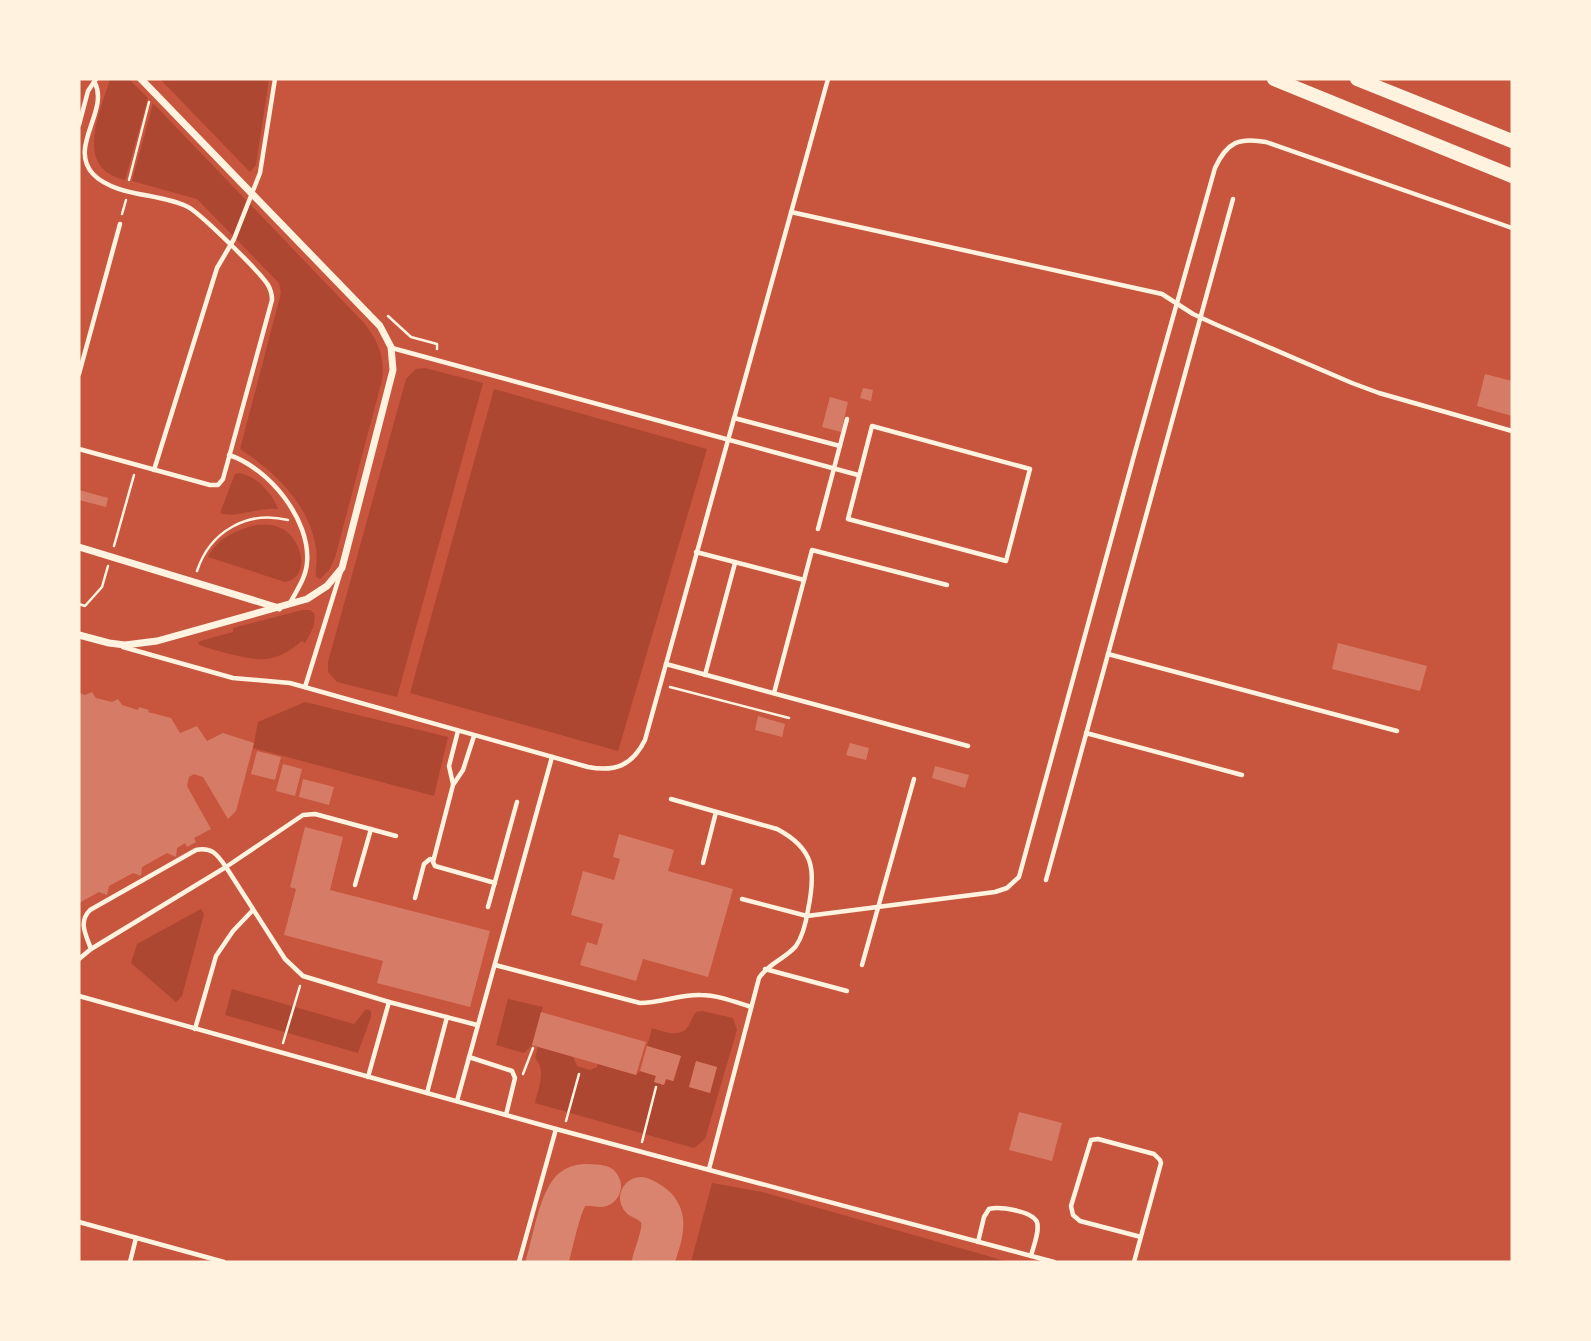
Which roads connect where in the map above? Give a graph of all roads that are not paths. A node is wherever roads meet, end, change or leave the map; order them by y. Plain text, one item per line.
1 (141, 79) edge
2 (275, 79) edge
3 (828, 79) edge
4 (1274, 79) edge
5 (1357, 79) edge
6 (96, 81) edge
7 (1372, 82) edge
8 (1388, 85) edge
9 (79, 125) edge
10 (1512, 141) edge
11 (1512, 176) edge
12 (252, 195) junction
13 (1233, 199) dead end
14 (791, 212) junction
15 (120, 224) road end
16 (1512, 228) edge
17 (230, 245) junction
18 (1176, 302) junction
19 (1201, 318) junction
20 (391, 347) junction
21 (79, 374) edge
22 (734, 418) junction
23 (848, 419) dead end
24 (1512, 431) edge
25 (727, 439) junction
26 (840, 446) junction
27 (79, 449) edge
28 (229, 455) junction
29 (835, 468) junction
30 (154, 470) junction
31 (858, 475) junction
32 (818, 529) dead end
33 (79, 547) edge
34 (696, 552) junction
35 (735, 562) junction
36 (342, 568) junction
37 (804, 580) junction
38 (947, 585) dead end
39 (288, 606) junction
40 (279, 608) junction
41 (79, 635) edge
42 (109, 643) junction
43 (1108, 654) junction
44 (666, 664) junction
45 (705, 675) junction
46 (304, 687) junction
47 (774, 693) junction
48 (458, 731) junction
49 (1397, 731) dead end
50 (1086, 733) junction
51 (474, 736) junction
52 (968, 746) dead end
53 (552, 757) junction
54 (1242, 775) dead end
55 (914, 779) dead end
56 (453, 785) junction
57 (671, 799) dead end
58 (517, 802) dead end
59 (716, 812) junction
60 (371, 829) junction
61 (396, 836) dead end
62 (433, 859) junction
63 (703, 863) dead end
64 (226, 867) junction
65 (1046, 880) dead end
66 (495, 883) junction
67 (355, 884) dead end
68 (415, 898) dead end
69 (742, 899) dead end
70 (878, 906) junction
71 (488, 907) dead end
72 (253, 910) junction
73 (807, 916) junction
74 (91, 949) junction
75 (79, 959) edge
76 (495, 965) junction
77 (862, 965) dead end
78 (765, 969) junction
79 (847, 991) dead end
80 (79, 996) edge
81 (389, 1002) junction
82 (751, 1007) junction
83 (447, 1017) junction
84 (477, 1026) junction
85 (195, 1029) junction
86 (469, 1057) junction
87 (368, 1077) junction
88 (427, 1093) junction
89 (457, 1101) junction
90 (506, 1115) junction
91 (556, 1129) junction
92 (709, 1169) junction
93 (79, 1222) edge
94 (1141, 1237) junction
95 (136, 1238) junction
96 (978, 1242) junction
97 (1031, 1256) junction
98 (130, 1262) edge
99 (224, 1262) edge
100 (519, 1262) edge
101 (1054, 1262) edge
102 (1134, 1262) edge

1 - 12 street
2 - 12 lane
3 - 14 lane
4 - 11 highway
5 - 7 highway
6 - 9 lane
6 - 17 lane
7 - 8 highway
8 - 10 highway
12 - 17 lane
12 - 20 street
13 - 19 lane
14 - 18 lane
14 - 22 lane
15 - 21 lane
16 - 18 lane
17 - 28 lane
17 - 30 lane
18 - 19 lane
18 - 70 lane
19 - 24 lane
19 - 43 lane
20 - 25 lane
20 - 36 street
22 - 25 lane
22 - 26 lane
23 - 26 lane
25 - 29 lane
25 - 34 lane
26 - 29 lane
27 - 30 lane
28 - 30 lane
28 - 39 lane
29 - 31 lane
29 - 32 lane
31 - 31 lane
33 - 40 street
34 - 35 lane
34 - 44 lane
35 - 37 lane
35 - 45 lane
36 - 39 street
36 - 46 lane
37 - 38 lane
37 - 47 lane
39 - 40 street
40 - 42 street
41 - 42 street
42 - 46 lane
43 - 49 lane
43 - 50 lane
44 - 45 lane
44 - 53 lane
45 - 47 lane
46 - 48 lane
47 - 52 lane
48 - 51 lane
48 - 56 lane
50 - 54 lane
50 - 65 lane
51 - 53 lane
51 - 56 lane
53 - 76 lane
55 - 70 lane
56 - 62 lane
57 - 59 lane
58 - 66 lane
59 - 63 lane
59 - 73 lane
60 - 61 lane
60 - 64 lane
60 - 67 lane
62 - 66 lane
62 - 68 lane
64 - 72 lane
64 - 74 lane
64 - 74 lane
66 - 71 lane
69 - 73 lane
70 - 73 lane
70 - 77 lane
72 - 81 lane
72 - 85 lane
73 - 78 lane
74 - 75 lane
76 - 82 lane
76 - 84 lane
78 - 79 lane
78 - 82 lane
80 - 85 lane
81 - 83 lane
81 - 87 lane
82 - 92 lane
83 - 84 lane
83 - 88 lane
84 - 86 lane
85 - 87 lane
86 - 89 lane
86 - 90 lane
87 - 88 lane
88 - 89 lane
89 - 90 lane
90 - 91 lane
91 - 92 lane
91 - 100 lane
92 - 96 lane
93 - 95 lane
94 - 94 lane
94 - 102 lane
95 - 98 lane
95 - 99 lane
96 - 97 lane
96 - 97 lane
97 - 101 lane

